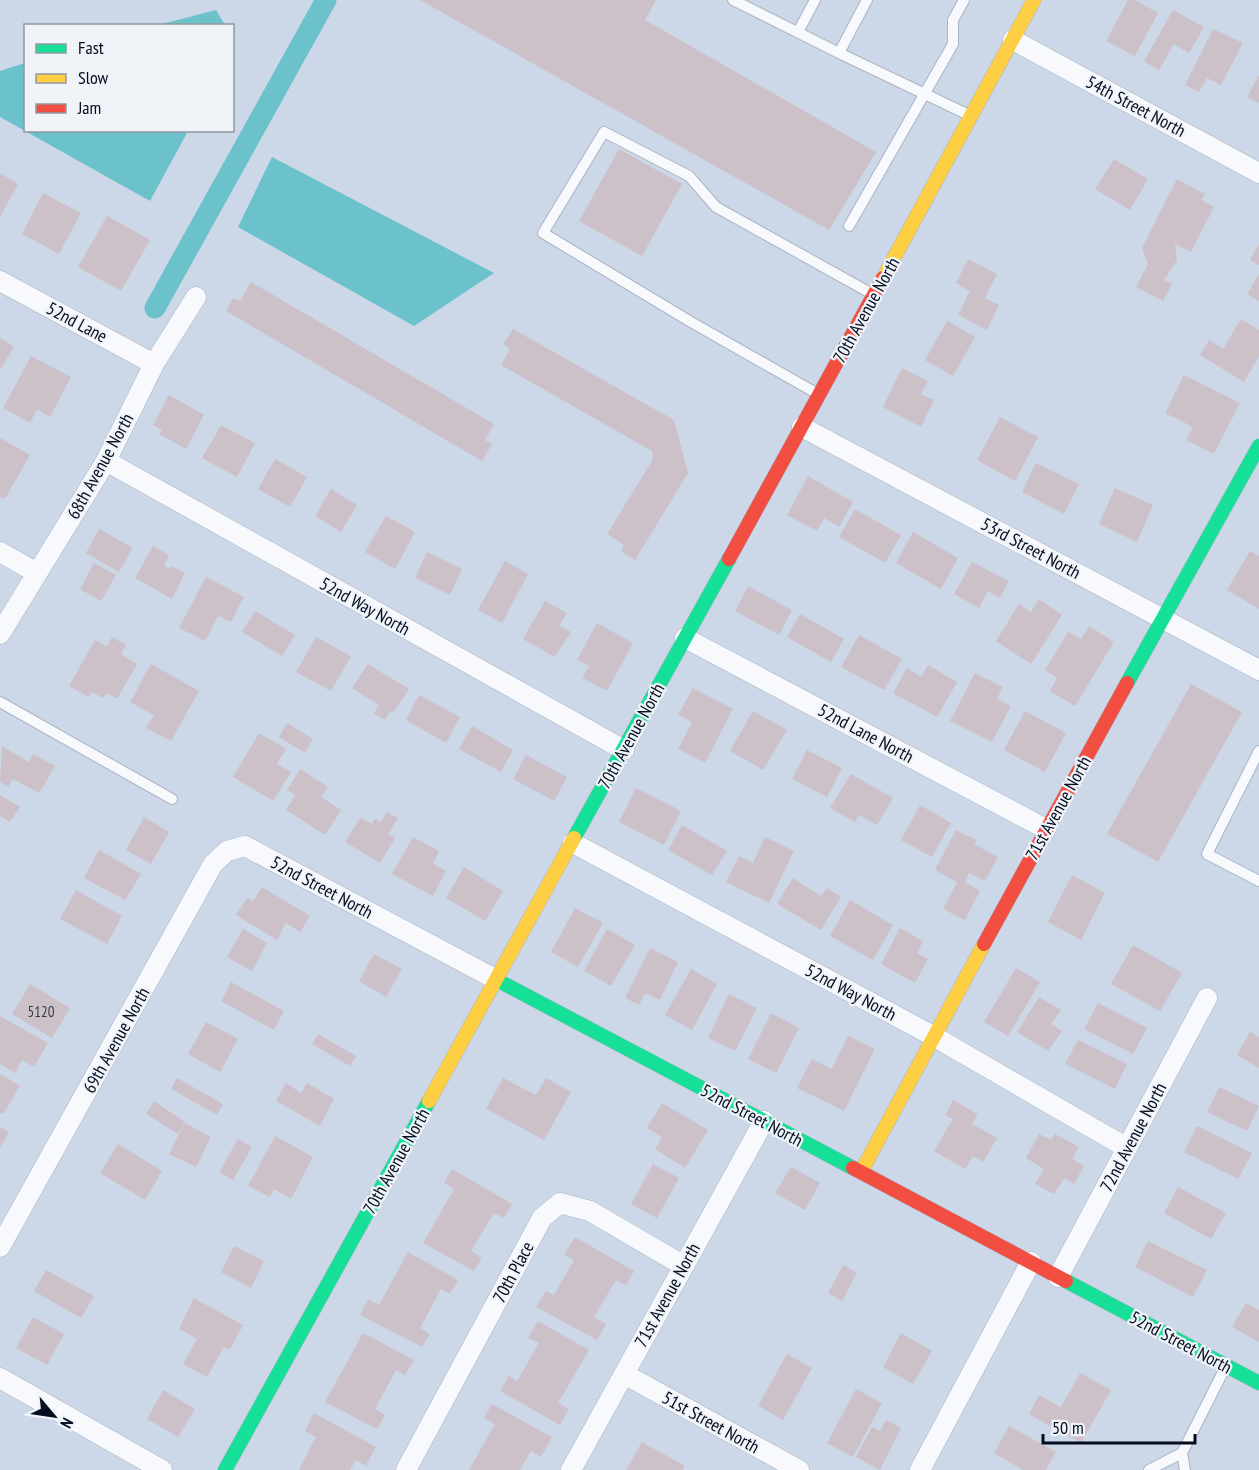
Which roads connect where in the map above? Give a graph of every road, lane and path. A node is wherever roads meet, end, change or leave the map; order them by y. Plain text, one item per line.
1 (733, 0) edge
2 (815, 0) edge
3 (867, 0) edge
4 (964, 0) edge
5 (1035, 0) edge
6 (798, 32) junction
7 (1013, 40) junction
8 (839, 52) junction
9 (925, 94) junction
10 (971, 116) junction
11 (1259, 173) edge
12 (849, 226) dead end
13 (0, 280) edge
14 (874, 295) junction
15 (196, 297) dead end
16 (154, 364) junction
17 (819, 394) junction
18 (802, 427) junction
19 (1259, 446) edge
20 (106, 462) junction
21 (0, 552) edge
22 (37, 573) junction
23 (1164, 619) junction
24 (0, 634) edge
25 (685, 638) junction
26 (1259, 670) edge
27 (0, 702) edge
28 (624, 750) junction
29 (1259, 751) edge
30 (172, 799) dead end
31 (1046, 829) junction
32 (573, 843) junction
33 (245, 846) joint
34 (1259, 881) edge
35 (497, 980) junction
36 (1207, 998) dead end
37 (935, 1037) junction
38 (764, 1121) junction
39 (1127, 1148) junction
40 (861, 1172) junction
41 (0, 1245) edge
42 (1031, 1262) junction
43 (684, 1266) junction
44 (1058, 1277) junction
45 (1226, 1365) junction
46 (624, 1374) junction
47 (0, 1378) edge
48 (1259, 1383) edge
49 (1182, 1453) junction
50 (162, 1470) edge
51 (225, 1470) edge
52 (406, 1470) edge
53 (571, 1470) edge
54 (799, 1470) edge
55 (920, 1470) edge
56 (1149, 1470) edge
57 (1185, 1470) edge

1 - 6 lane
2 - 6 lane
3 - 8 lane
4 - 9 lane
5 - 7 street, 70th Avenue North
6 - 8 lane
7 - 10 street, 70th Avenue North
7 - 11 street, 54th Street North
8 - 9 lane
9 - 10 lane
9 - 12 lane
10 - 14 street, 70th Avenue North
13 - 16 street, 52nd Lane
14 - 17 street, 70th Avenue North
14 - 17 lane
15 - 16 street, 68th Avenue North
16 - 20 street, 68th Avenue North
17 - 18 street, 70th Avenue North
18 - 23 street, 53rd Street North
18 - 25 street, 70th Avenue North
19 - 23 street, 71st Avenue North
20 - 22 street, 68th Avenue North
20 - 28 street, 52nd Way North
21 - 22 street
22 - 24 street, 68th Avenue North
23 - 26 street, 53rd Street North
23 - 31 street, 71st Avenue North
25 - 28 street, 70th Avenue North
25 - 31 street, 52nd Lane North
27 - 30 lane
28 - 32 street, 70th Avenue North
29 - 34 lane
31 - 37 street, 71st Avenue North
32 - 35 street, 70th Avenue North
32 - 37 street, 52nd Way North
33 - 35 street, 52nd Street North
33 - 41 street, 69th Avenue North
35 - 38 street, 52nd Street North
35 - 51 street, 70th Avenue North
36 - 39 street, 72nd Avenue North
37 - 39 street, 52nd Way North
37 - 40 street, 71st Avenue North
38 - 40 street, 52nd Street North
38 - 43 street, 71st Avenue North
39 - 44 street, 72nd Avenue North
40 - 42 street, 52nd Street North
42 - 44 street, 52nd Street North
42 - 55 street
43 - 46 street, 71st Avenue North
43 - 52 street, 70th Place
44 - 45 street, 52nd Street North
45 - 48 street, 52nd Street North
45 - 49 lane
46 - 53 street, 71st Avenue North
46 - 54 street, 51st Street North
47 - 50 street
49 - 56 lane
49 - 57 lane

